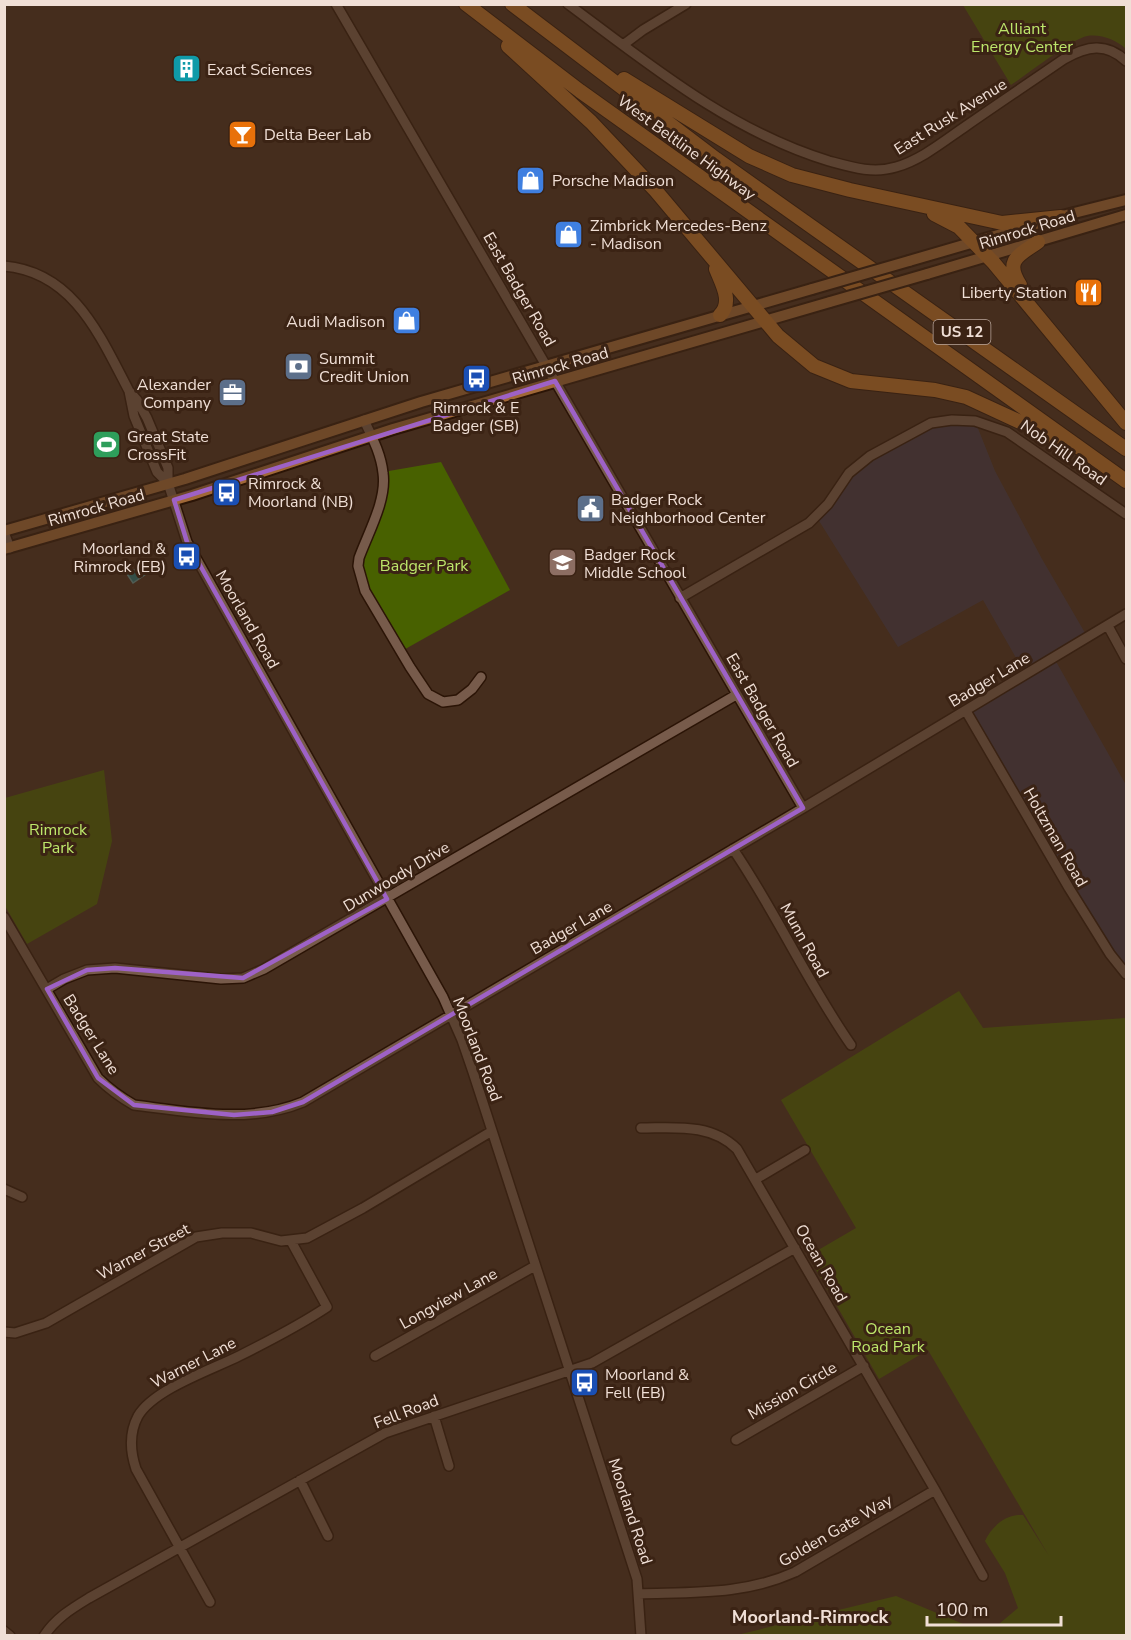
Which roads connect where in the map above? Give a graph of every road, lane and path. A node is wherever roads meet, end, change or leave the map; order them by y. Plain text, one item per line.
1 (336, 4) edge
2 (464, 4) edge
3 (512, 4) edge
4 (568, 4) edge
5 (686, 4) edge
6 (531, 20) junction
7 (623, 45) junction
8 (1126, 61) edge
9 (1126, 200) edge
10 (902, 202) junction
11 (1126, 215) edge
12 (1061, 217) junction
13 (974, 242) junction
14 (1038, 242) junction
15 (711, 256) junction
16 (988, 256) junction
17 (4, 266) edge
18 (753, 305) junction
19 (720, 315) junction
20 (766, 321) junction
21 (1046, 325) junction
22 (547, 366) junction
23 (555, 381) junction
24 (364, 420) junction
25 (1126, 423) edge
26 (371, 436) junction
27 (1126, 449) edge
28 (1093, 457) junction
29 (1126, 481) edge
30 (168, 483) junction
31 (174, 500) junction
32 (1126, 514) edge
33 (4, 532) edge
34 (7, 548) edge
35 (680, 598) junction
36 (1126, 614) edge
37 (1108, 626) junction
38 (1126, 659) edge
39 (481, 676) dead end
40 (736, 695) junction
41 (966, 711) junction
42 (802, 808) junction
43 (733, 849) junction
44 (387, 899) junction
45 (4, 917) edge
46 (1126, 974) edge
47 (47, 989) junction
48 (451, 1015) junction
49 (850, 1046) dead end
50 (641, 1128) dead end
51 (492, 1131) junction
52 (805, 1150) dead end
53 (756, 1179) junction
54 (4, 1189) edge
55 (22, 1197) dead end
56 (291, 1241) junction
57 (795, 1248) junction
58 (535, 1266) junction
59 (4, 1332) edge
60 (375, 1356) dead end
61 (864, 1366) junction
62 (570, 1372) junction
63 (434, 1416) junction
64 (736, 1440) dead end
65 (448, 1466) dead end
66 (300, 1480) junction
67 (935, 1490) junction
68 (328, 1536) dead end
69 (179, 1548) junction
70 (983, 1576) dead end
71 (639, 1594) junction
72 (210, 1602) dead end
73 (4, 1631) edge
74 (10, 1635) edge
75 (44, 1635) edge
76 (641, 1635) edge

1 - 22 street, East Badger Road
2 - 15 highway
2 - 28 highway, West Beltline Highway / US 12
3 - 6 highway, West Beltline Highway / US 12
4 - 7 street, East Rusk Avenue
5 - 7 street
6 - 10 highway
6 - 27 highway, West Beltline Highway / US 12
7 - 8 street, East Rusk Avenue
9 - 12 main road, Rimrock Road
10 - 12 highway
10 - 13 highway
11 - 14 main road, Rimrock Road
12 - 13 main road, Rimrock Road
13 - 16 highway
13 - 18 main road, Rimrock Road, bridge
14 - 16 main road, Rimrock Road
14 - 21 highway
15 - 18 highway
15 - 19 highway
16 - 20 main road, Rimrock Road, bridge
16 - 21 highway
17 - 30 street, Moorland Road
18 - 19 main road, Rimrock Road
18 - 20 highway
19 - 22 main road, Rimrock Road
20 - 23 main road, Rimrock Road
20 - 28 highway
21 - 25 highway
22 - 23 street, East Badger Road
22 - 24 main road, Rimrock Road
23 - 26 main road, Rimrock Road
23 - 35 street, East Badger Road
24 - 26 street
24 - 30 main road, Rimrock Road
26 - 31 main road, Rimrock Road
26 - 39 street
28 - 29 highway, West Beltline Highway / US 12
30 - 31 street, Moorland Road
30 - 33 main road, Rimrock Road
31 - 34 main road, Rimrock Road
31 - 44 street, Moorland Road
32 - 35 street, Nob Hill Road
33 - 34 street
35 - 40 street, East Badger Road
36 - 37 street, Badger Lane
37 - 38 street
37 - 41 street, Badger Lane
40 - 42 street, East Badger Road
40 - 44 street, Dunwoody Drive
41 - 42 street, Badger Lane
41 - 46 street, Holtzman Road
42 - 43 street, Badger Lane
43 - 48 street, Badger Lane
43 - 49 street, Munn Road
44 - 47 street, Dunwoody Drive
44 - 48 street, Moorland Road
45 - 47 street, Badger Lane
47 - 48 street, Badger Lane
48 - 51 street, Moorland Road
50 - 53 street, Ocean Road
51 - 56 street, Warner Street
51 - 58 street, Moorland Road
52 - 53 street
53 - 57 street, Ocean Road
54 - 55 street
56 - 59 street, Warner Street
56 - 69 street, Warner Lane
57 - 61 street, Ocean Road
57 - 62 street, Fell Road
58 - 60 street, Longview Lane
58 - 62 street, Moorland Road
61 - 64 street, Mission Circle
61 - 67 street, Ocean Road
62 - 63 street, Fell Road
62 - 71 street, Moorland Road
63 - 65 street
63 - 66 street, Fell Road
66 - 68 street
66 - 69 street, Fell Road
67 - 70 street, Ocean Road
67 - 71 street, Golden Gate Way
69 - 72 street
69 - 75 street, Fell Road
71 - 76 street, Moorland Road
73 - 74 street

